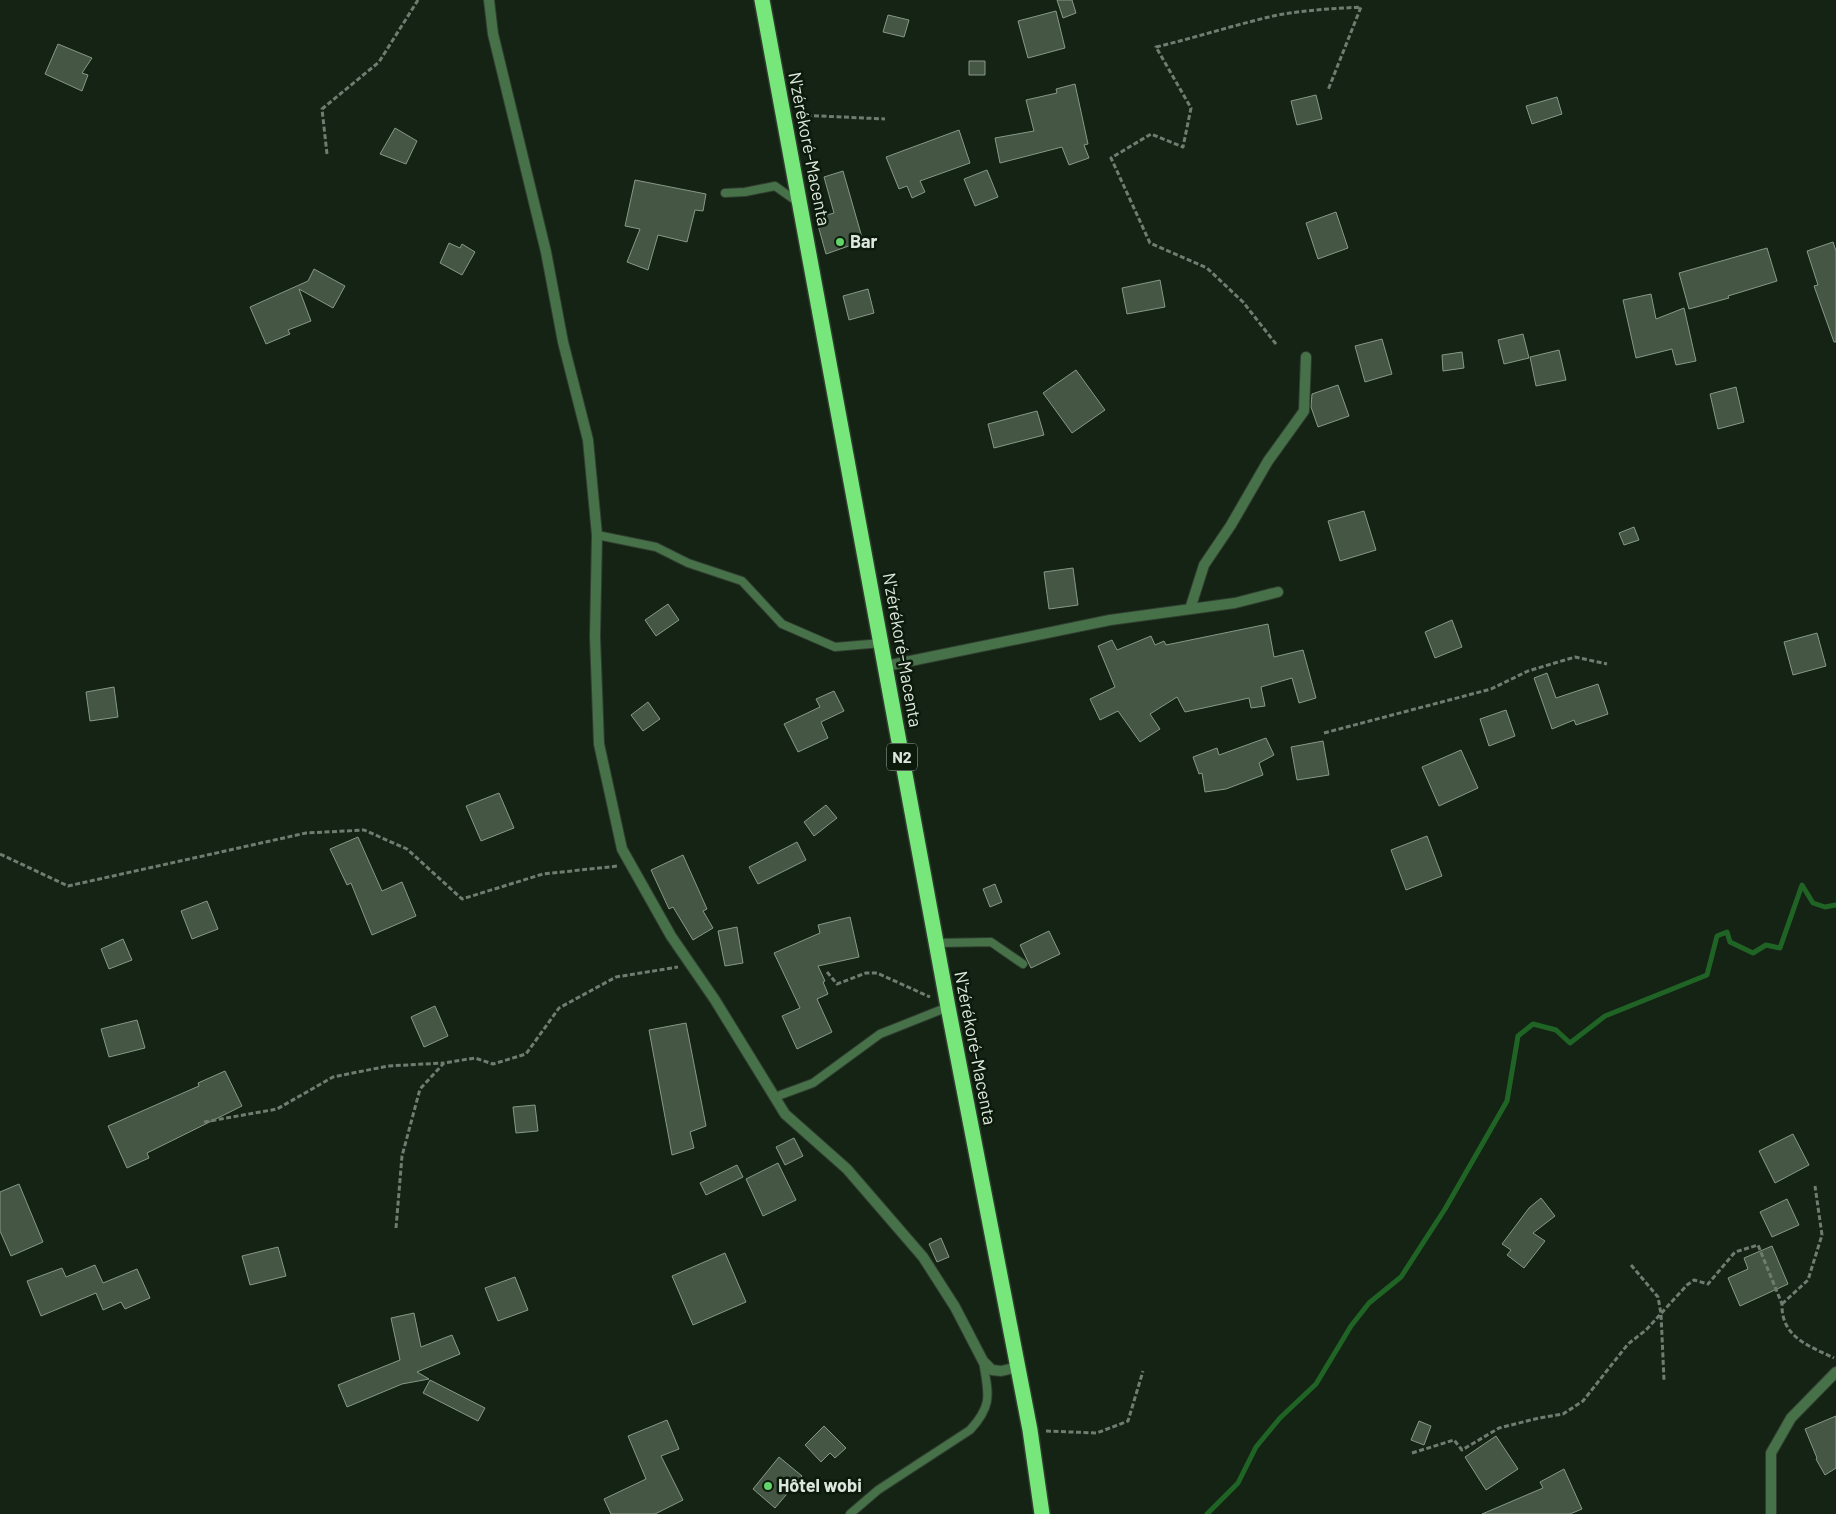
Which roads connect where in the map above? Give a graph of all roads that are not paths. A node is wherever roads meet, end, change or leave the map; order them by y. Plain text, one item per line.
1 (489, 0) edge
2 (762, 0) edge
3 (724, 193) dead end
4 (801, 204) junction
5 (1306, 357) dead end
6 (597, 535) junction
7 (1278, 592) dead end
8 (1190, 609) junction
9 (882, 643) junction
10 (886, 666) junction
11 (936, 943) junction
12 (1023, 964) dead end
13 (948, 1007) junction
14 (775, 1097) junction
15 (983, 1361) junction
16 (1018, 1368) junction
17 (1836, 1372) edge
18 (850, 1514) edge
19 (1042, 1514) edge
20 (1771, 1514) edge

1 - 6 street
2 - 4 highway, N'zérékoré-Macenta / N2
3 - 4 lane
4 - 9 highway, N'zérékoré-Macenta / N2
5 - 8 street
6 - 9 lane
6 - 14 street
7 - 8 street
8 - 10 street
9 - 10 highway, N'zérékoré-Macenta / N2
10 - 11 highway, N'zérékoré-Macenta / N2
11 - 12 lane
11 - 13 highway, N'zérékoré-Macenta / N2
13 - 14 lane
13 - 16 highway, N'zérékoré-Macenta / N2
14 - 15 street
15 - 16 street
15 - 18 lane
16 - 19 highway, N'zérékoré-Macenta / N2
17 - 20 street

